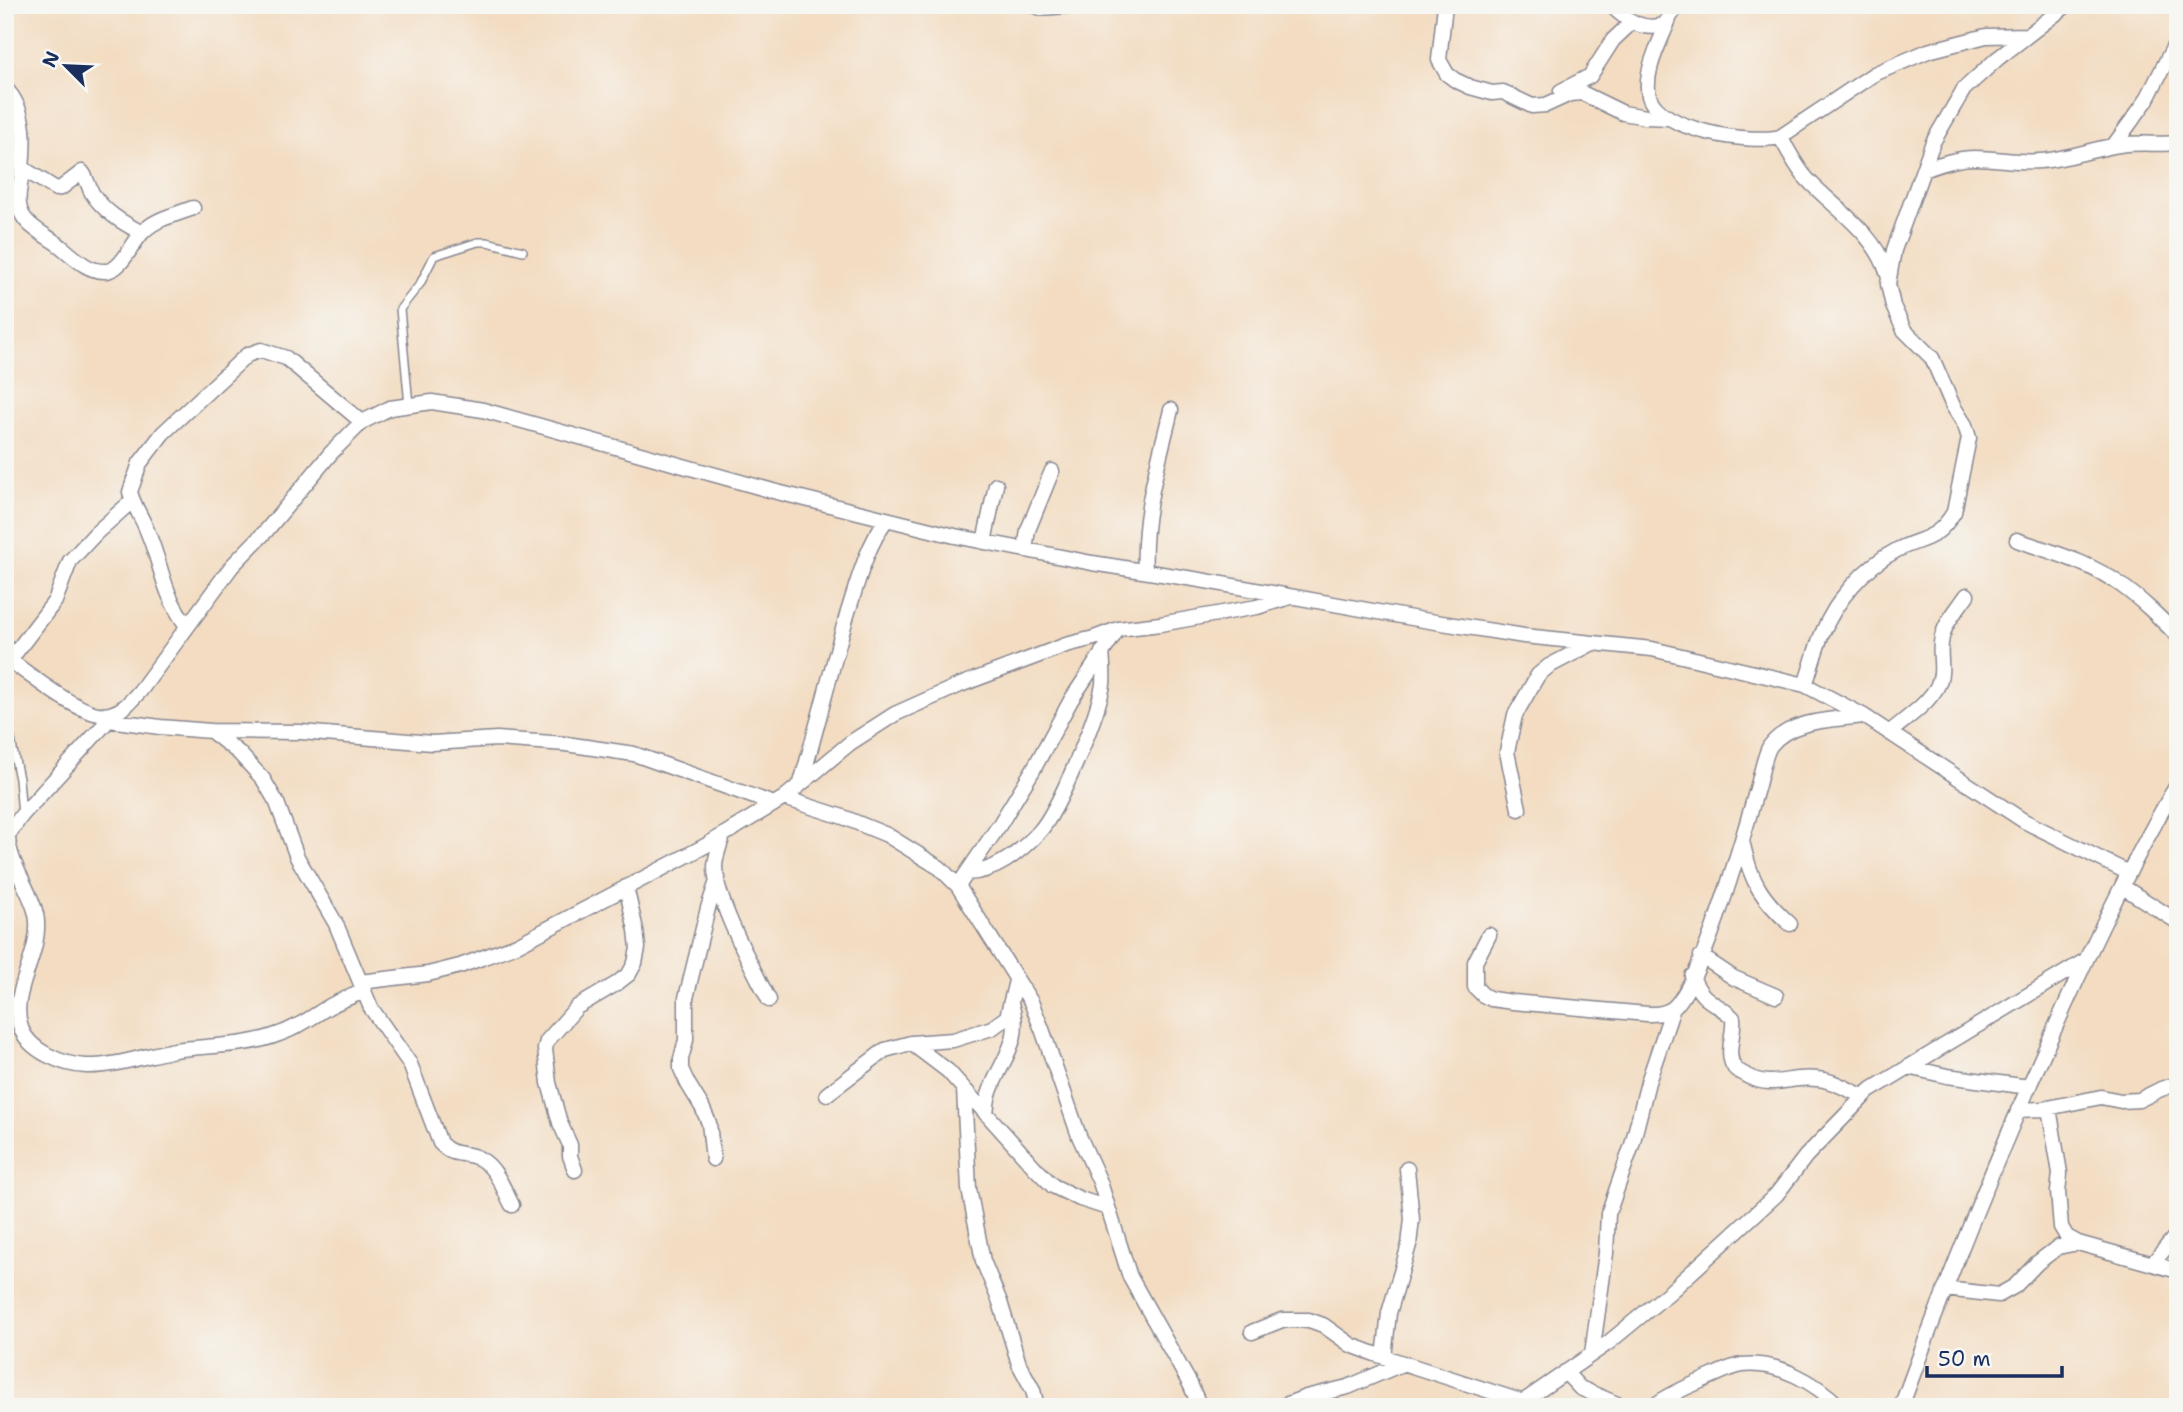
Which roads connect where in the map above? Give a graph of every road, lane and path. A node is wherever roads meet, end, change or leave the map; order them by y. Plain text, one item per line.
1 (1031, 5) edge
2 (1079, 5) edge
3 (1445, 5) edge
4 (1611, 5) edge
5 (1678, 5) edge
6 (2067, 5) edge
7 (1670, 19) junction
8 (1631, 23) junction
9 (2029, 35) junction
10 (2178, 38) edge
11 (5, 88) edge
12 (1548, 104) junction
13 (1669, 118) junction
14 (1780, 137) junction
15 (2178, 143) edge
16 (2114, 145) junction
17 (1923, 170) junction
18 (21, 173) junction
19 (5, 190) edge
20 (193, 208) dead end
21 (142, 233) junction
22 (523, 251) dead end
23 (1888, 275) junction
24 (409, 406) junction
25 (1171, 410) dead end
26 (362, 422) junction
27 (1052, 471) dead end
28 (996, 485) dead end
29 (132, 501) junction
30 (886, 520) junction
31 (2017, 540) dead end
32 (984, 542) junction
33 (1025, 550) junction
34 (1145, 572) junction
35 (1967, 595) dead end
36 (1292, 596) junction
37 (187, 626) junction
38 (1118, 628) junction
39 (2178, 636) edge
40 (1592, 643) junction
41 (1102, 652) junction
42 (7, 658) edge
43 (1805, 685) junction
44 (5, 710) edge
45 (112, 716) junction
46 (1864, 716) junction
47 (211, 732) junction
48 (1889, 733) junction
49 (2178, 783) edge
50 (801, 784) junction
51 (779, 801) junction
52 (1519, 809) dead end
53 (22, 815) junction
54 (723, 835) junction
55 (6, 836) edge
56 (1742, 840) junction
57 (718, 878) junction
58 (962, 880) junction
59 (2126, 880) junction
60 (625, 887) junction
61 (2178, 922) edge
62 (1790, 924) dead end
63 (1489, 935) dead end
64 (1701, 957) junction
65 (2087, 960) junction
66 (1692, 976) junction
67 (1016, 981) junction
68 (362, 987) junction
69 (1776, 996) dead end
70 (769, 1000) dead end
71 (1011, 1004) junction
72 (1673, 1007) junction
73 (911, 1043) junction
74 (1908, 1067) junction
75 (2178, 1086) edge
76 (2029, 1087) junction
77 (964, 1089) junction
78 (827, 1094) dead end
79 (1863, 1096) junction
80 (2049, 1108) junction
81 (2018, 1110) junction
82 (986, 1114) junction
83 (713, 1159) dead end
84 (1406, 1169) dead end
85 (575, 1170) dead end
86 (512, 1205) dead end
87 (1108, 1208) junction
88 (2178, 1233) edge
89 (2078, 1243) junction
90 (2153, 1263) junction
91 (2178, 1270) edge
92 (1945, 1289) junction
93 (1252, 1332) dead end
94 (1591, 1354) junction
95 (1384, 1357) junction
96 (1402, 1364) junction
97 (1565, 1373) junction
98 (1524, 1401) junction
99 (1037, 1407) edge
100 (1200, 1407) edge
101 (1280, 1407) edge
102 (1539, 1407) edge
103 (1624, 1407) edge
104 (1653, 1407) edge
105 (1840, 1407) edge
106 (1901, 1407) edge

1 - 2 street
3 - 12 street
4 - 8 street
5 - 7 street
6 - 9 street
7 - 8 street
7 - 13 street
8 - 12 street
9 - 14 street
9 - 17 street
10 - 16 street
11 - 18 street
12 - 13 street
13 - 14 street
14 - 23 street
15 - 16 street
16 - 17 street
17 - 23 street
18 - 19 street
18 - 21 street
18 - 21 street
20 - 21 street
22 - 24 lane
23 - 43 street
24 - 26 street
24 - 30 street
25 - 34 street
26 - 29 street
26 - 37 street
27 - 33 street
28 - 32 street
29 - 37 street
29 - 42 street
30 - 32 street
30 - 50 street
31 - 39 street
32 - 33 street
33 - 34 street
34 - 36 street
35 - 48 street
36 - 38 street
36 - 40 street
37 - 45 street
38 - 41 street
38 - 50 street
40 - 43 street
40 - 52 street
41 - 58 street
41 - 58 street
42 - 45 street
43 - 46 street
44 - 53 lane
45 - 47 street
45 - 53 street
46 - 48 street
46 - 56 street
47 - 51 street
47 - 68 street
48 - 59 street
49 - 59 street
50 - 51 street
51 - 54 street
51 - 58 street
53 - 55 street
54 - 57 street
54 - 60 street
55 - 68 street
56 - 62 street
56 - 64 street
57 - 70 street
57 - 83 street
58 - 67 street
59 - 61 street
59 - 65 street
60 - 68 street
60 - 85 street
63 - 72 street
64 - 66 street
64 - 69 street
65 - 74 street
65 - 76 street
66 - 72 street
66 - 79 street
67 - 71 street
67 - 87 street
68 - 86 street
71 - 73 street
71 - 82 street
72 - 94 street
73 - 77 street
73 - 78 street
74 - 76 street
74 - 79 street
75 - 80 street
76 - 81 street
77 - 82 street
77 - 99 street
79 - 94 street
80 - 81 street
80 - 89 street
81 - 92 street
82 - 87 street
84 - 95 street
87 - 100 street
88 - 90 street
89 - 90 street
89 - 92 street
90 - 91 street
92 - 106 street
93 - 95 street
94 - 97 street
95 - 96 street
96 - 98 street
96 - 101 street
97 - 98 street
97 - 103 street
98 - 102 street
104 - 105 street

